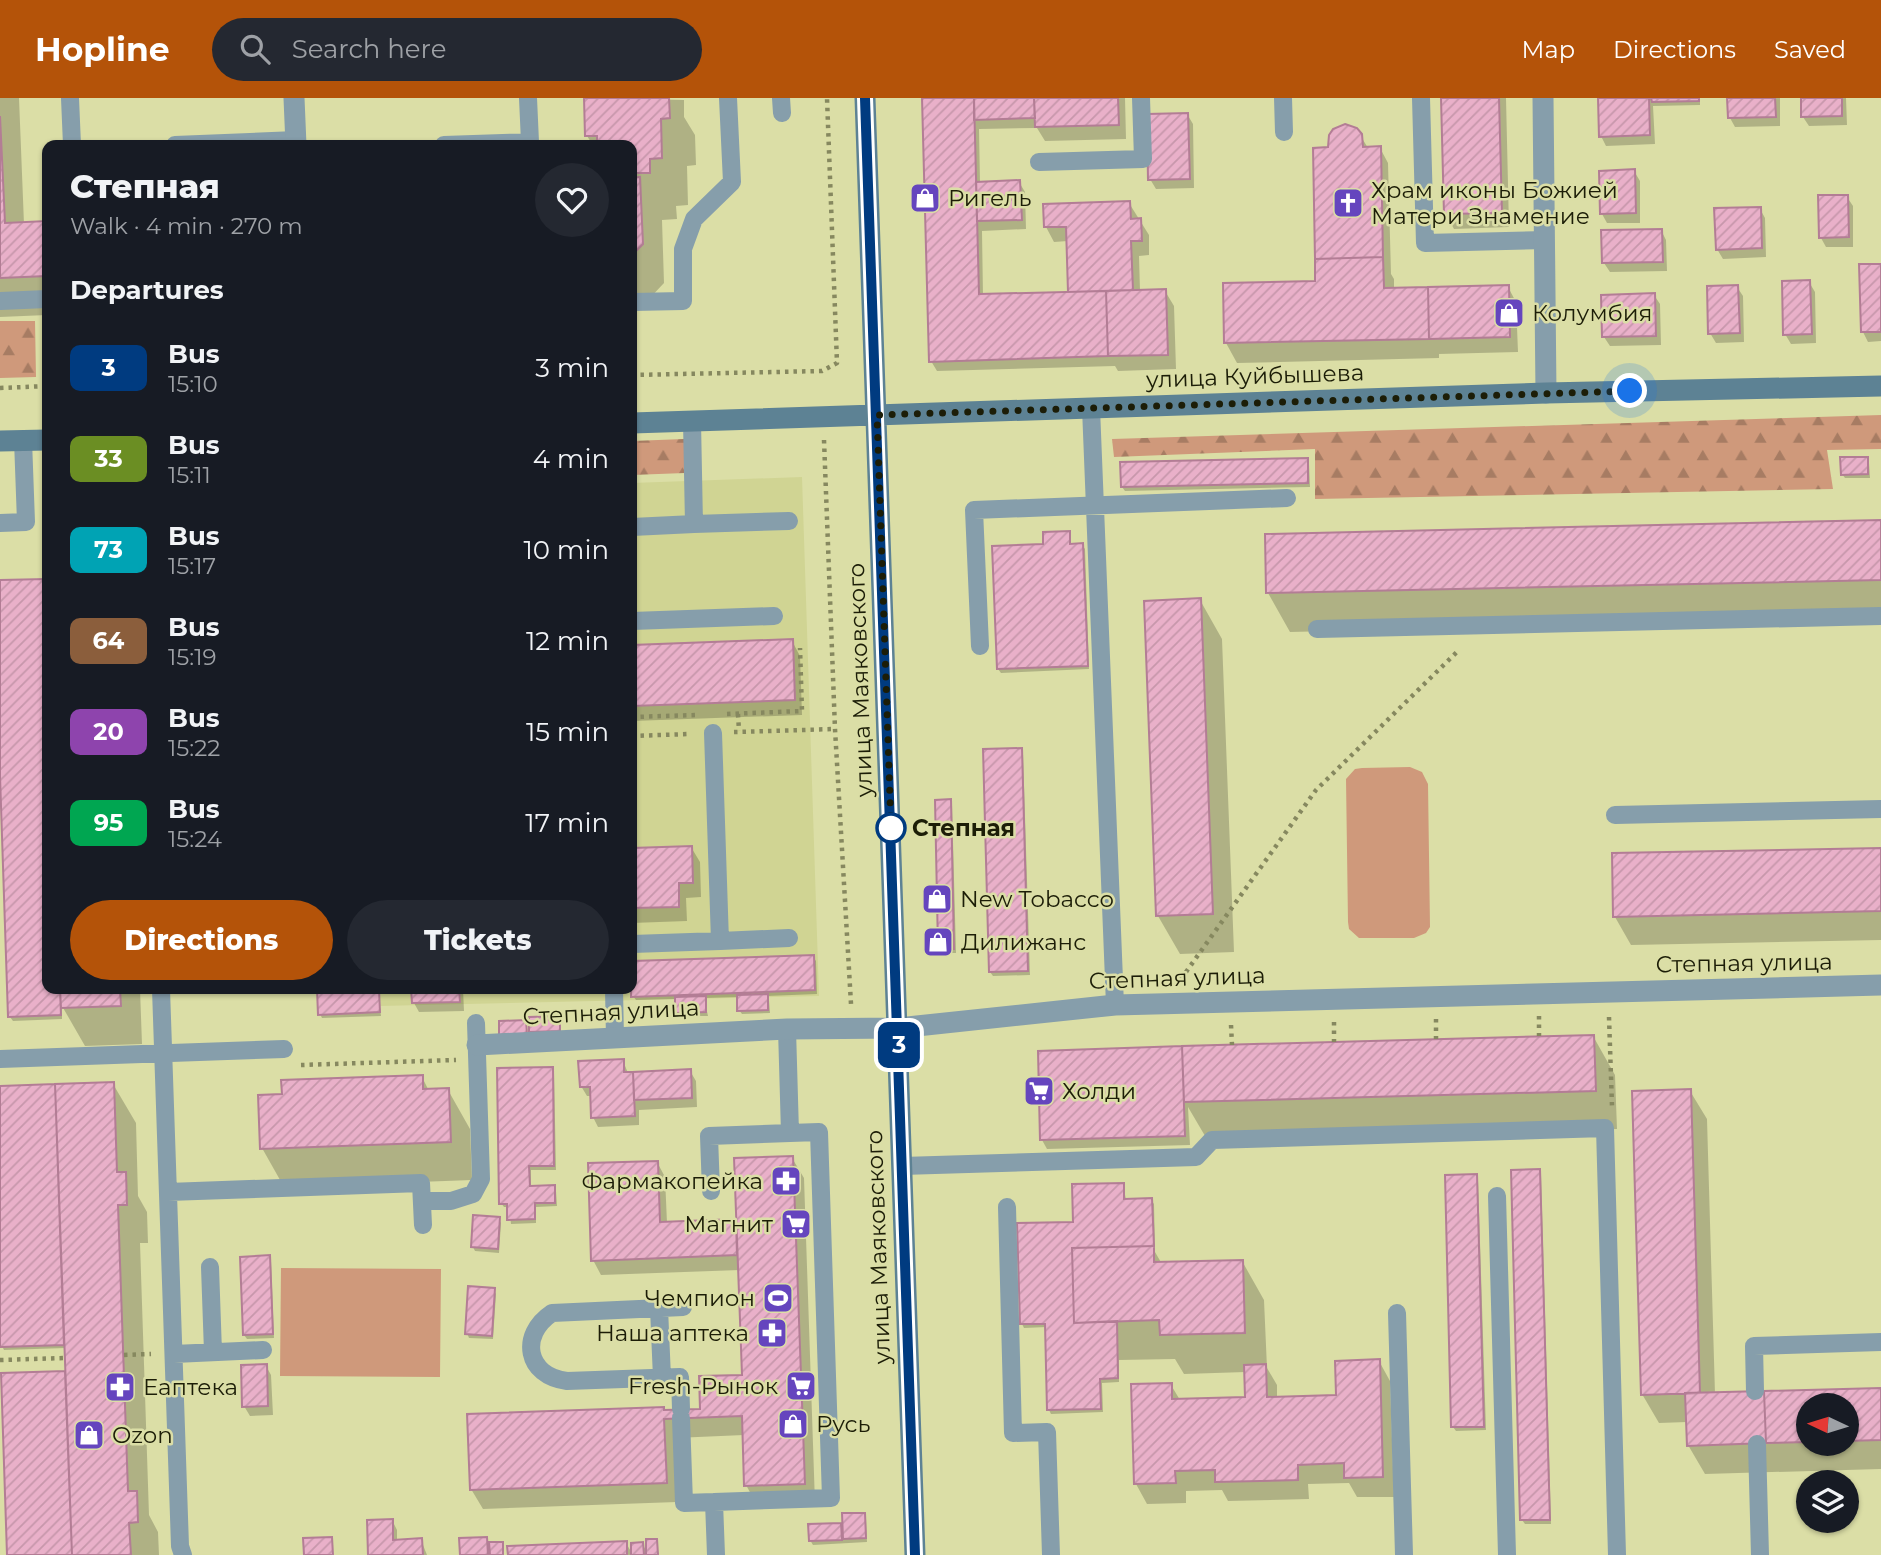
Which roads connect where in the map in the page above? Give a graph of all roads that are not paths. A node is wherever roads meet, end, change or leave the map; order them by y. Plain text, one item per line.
1 (70, 98) edge
2 (294, 98) edge
3 (528, 98) edge
4 (728, 98) edge
5 (865, 98) edge
6 (1141, 98) edge
7 (1283, 98) edge
8 (1421, 98) edge
9 (1543, 98) edge
10 (1284, 132) dead end
11 (72, 140) edge
12 (296, 140) edge
13 (530, 140) edge
14 (1039, 162) dead end
15 (1545, 240) junction
16 (42, 299) edge
17 (0, 301) edge
18 (637, 302) edge
19 (1881, 386) edge
20 (1546, 393) junction
21 (1091, 408) junction
22 (877, 415) junction
23 (692, 421) junction
24 (637, 423) edge
25 (23, 440) junction
26 (42, 440) edge
27 (0, 441) edge
28 (1287, 498) dead end
29 (1095, 505) junction
30 (789, 521) dead end
31 (0, 523) edge
32 (694, 524) junction
33 (637, 527) edge
34 (774, 616) dead end
35 (1881, 616) edge
36 (637, 621) edge
37 (1317, 629) dead end
38 (980, 646) dead end
39 (713, 733) dead end
40 (1881, 809) edge
41 (1615, 815) dead end
42 (789, 938) dead end
43 (720, 941) junction
44 (637, 944) edge
45 (1881, 985) edge
46 (161, 994) edge
47 (614, 994) edge
48 (1115, 1005) junction
49 (476, 1023) dead end
50 (898, 1028) junction
51 (787, 1029) junction
52 (615, 1038) junction
53 (284, 1049) dead end
54 (477, 1052) junction
55 (163, 1053) junction
56 (0, 1059) edge
57 (790, 1133) junction
58 (902, 1166) junction
59 (711, 1191) dead end
60 (168, 1192) junction
61 (1497, 1196) dead end
62 (422, 1201) junction
63 (1007, 1207) dead end
64 (423, 1226) dead end
65 (210, 1267) dead end
66 (683, 1307) dead end
67 (659, 1308) junction
68 (1397, 1313) dead end
69 (1881, 1342) edge
70 (263, 1350) dead end
71 (213, 1352) junction
72 (174, 1354) junction
73 (662, 1378) junction
74 (1755, 1391) dead end
75 (1757, 1444) dead end
76 (714, 1502) junction
77 (183, 1555) edge
78 (716, 1555) edge
79 (915, 1555) edge
80 (1051, 1555) edge
81 (1404, 1555) edge
82 (1507, 1555) edge
83 (1617, 1555) edge
84 (1760, 1555) edge

1 - 11 lane
2 - 12 street
3 - 13 lane
4 - 18 lane
5 - 22 main road, улица Маяковского
6 - 14 lane
7 - 10 lane
8 - 15 lane
9 - 15 street
15 - 20 street
16 - 17 lane
19 - 20 main road, улица Куйбышева
20 - 21 main road, улица Куйбышева
21 - 22 main road, улица Куйбышева
21 - 29 lane
22 - 23 main road, улица Куйбышева
22 - 50 main road, улица Маяковского
23 - 24 main road, улица Куйбышева
23 - 32 lane
25 - 26 main road
25 - 27 main road
25 - 31 lane
28 - 29 lane
29 - 38 lane
29 - 48 lane
30 - 32 lane
32 - 33 lane
34 - 36 lane
35 - 37 lane
39 - 43 lane
40 - 41 lane
42 - 43 lane
43 - 44 lane
45 - 48 street, Степная улица
46 - 55 lane
47 - 52 lane
48 - 50 street, Степная улица
49 - 54 lane
50 - 51 street, Степная улица
50 - 58 main road, улица Маяковского
51 - 52 street, Степная улица
51 - 57 lane
52 - 54 street, Степная улица
53 - 55 lane
54 - 62 lane
55 - 56 lane
55 - 60 lane
57 - 59 lane
57 - 76 lane
58 - 79 main road, улица Маяковского
58 - 83 lane
60 - 62 lane
60 - 72 lane
61 - 82 lane
62 - 64 lane
63 - 80 lane
65 - 71 lane
66 - 67 lane
67 - 73 lane
67 - 73 lane
68 - 81 lane
69 - 74 lane
70 - 71 lane
71 - 72 lane
72 - 77 lane
73 - 76 lane
75 - 84 lane
76 - 78 lane

